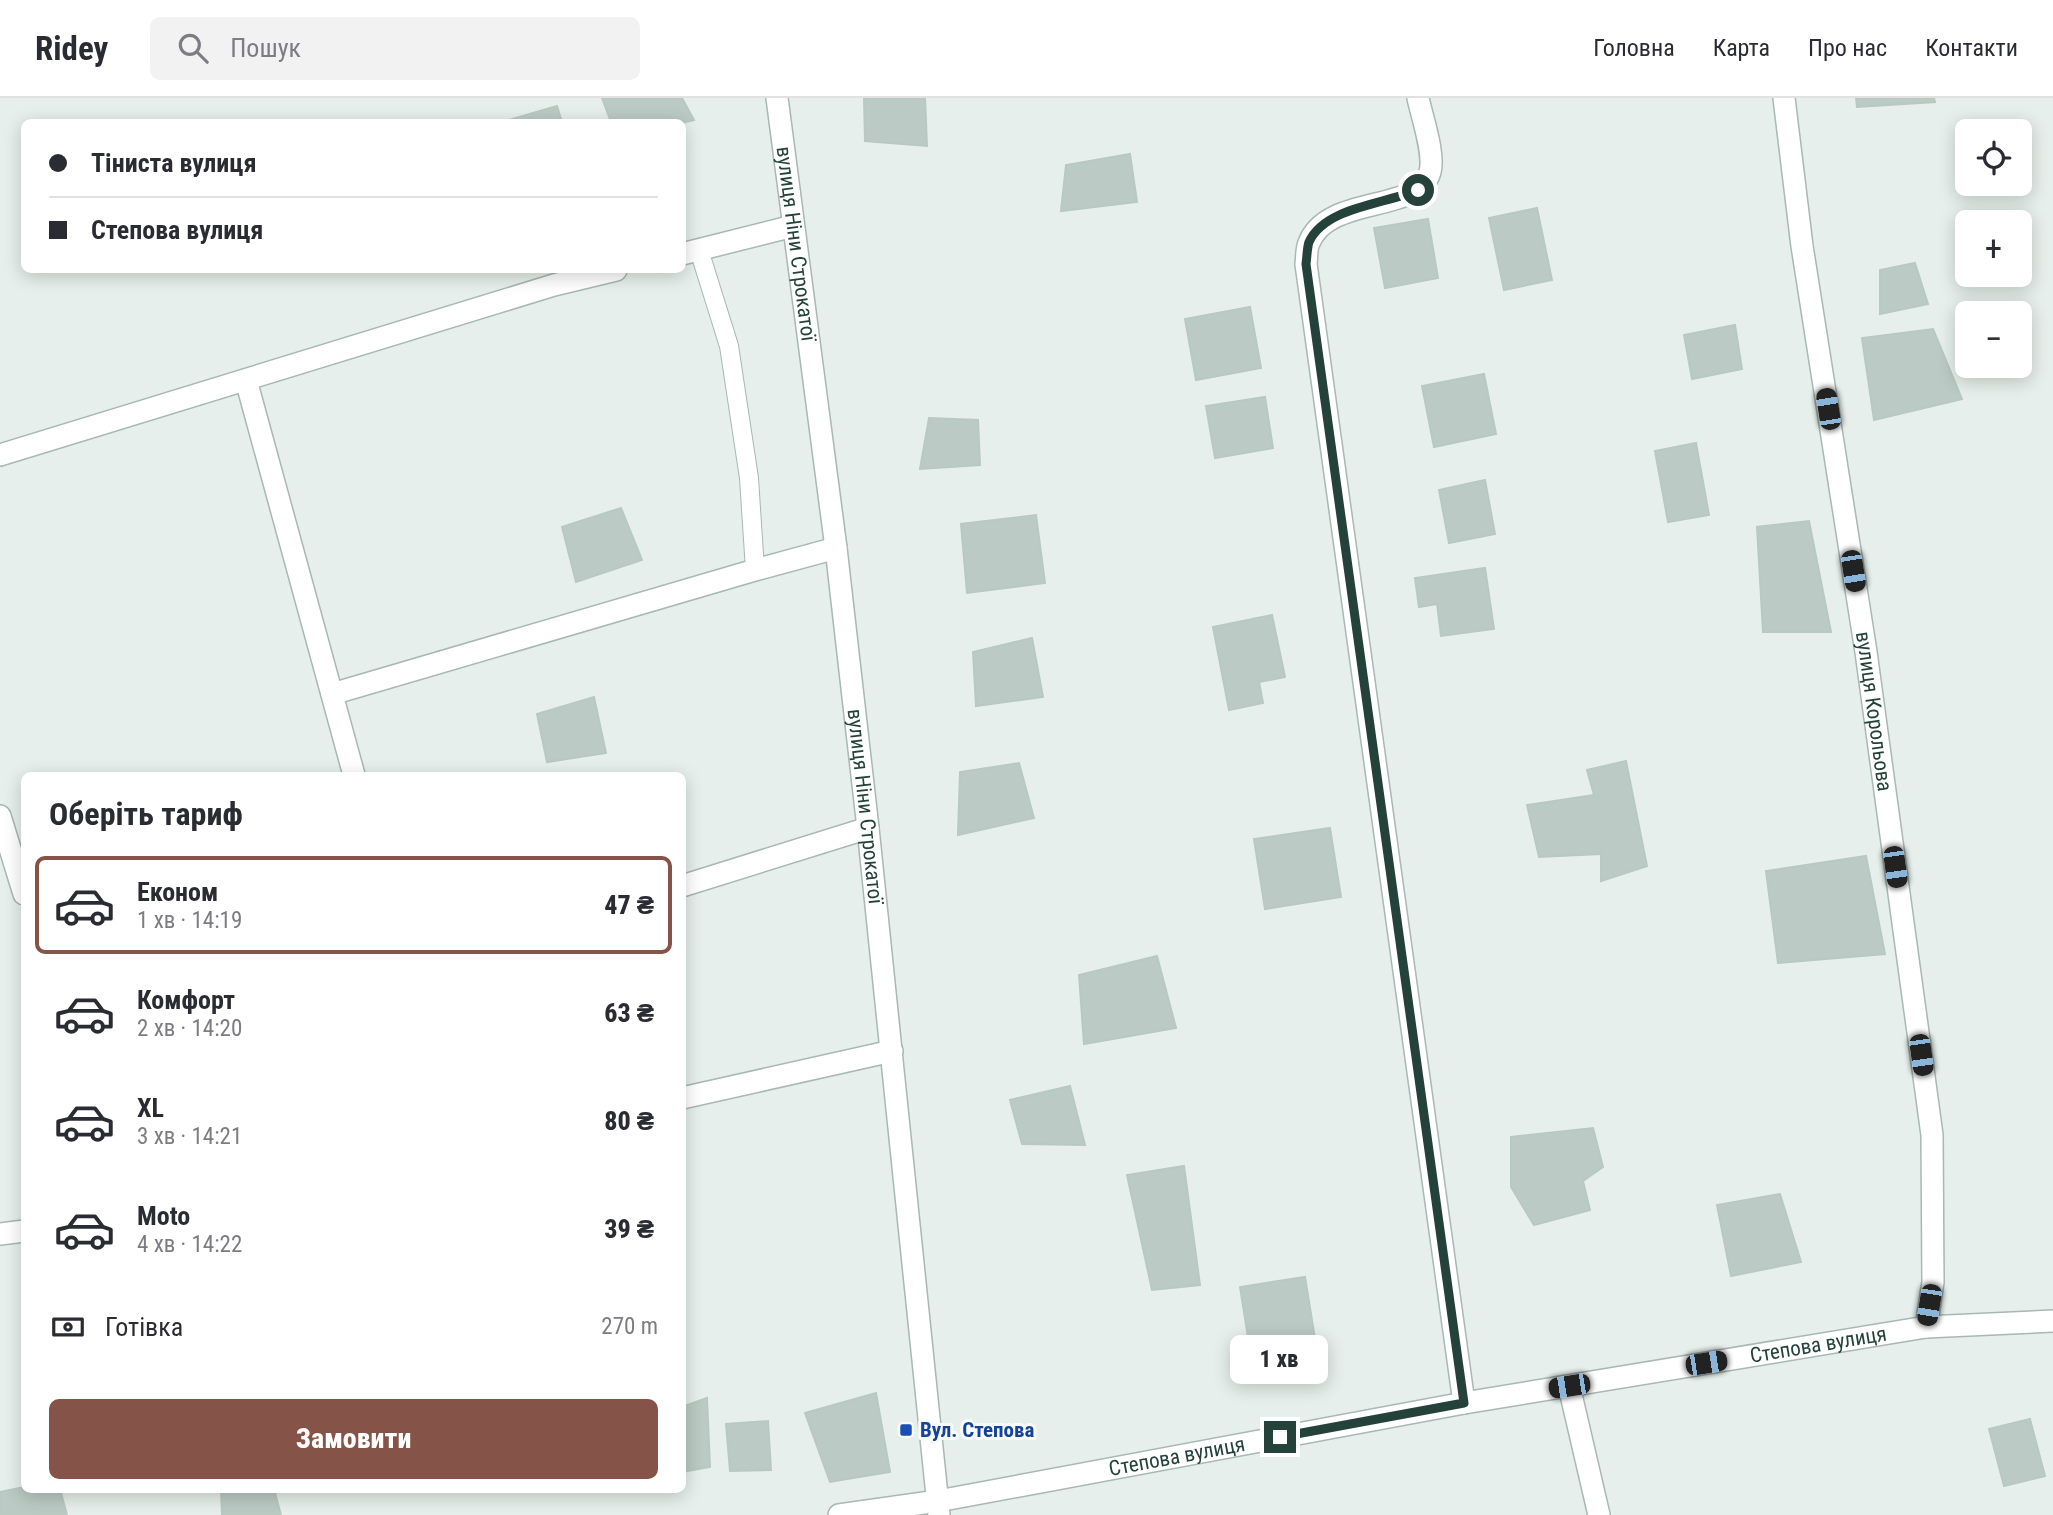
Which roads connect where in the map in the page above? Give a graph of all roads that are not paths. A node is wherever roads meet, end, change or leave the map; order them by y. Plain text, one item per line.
1 (776, 98) edge
2 (1418, 98) edge
3 (1784, 98) edge
4 (793, 226) junction
5 (691, 252) edge
6 (604, 273) edge
7 (246, 380) junction
8 (0, 455) edge
9 (836, 548) junction
10 (755, 570) junction
11 (332, 694) junction
12 (353, 772) edge
13 (0, 816) edge
14 (868, 828) junction
15 (21, 884) edge
16 (686, 885) edge
17 (892, 1051) junction
18 (686, 1097) edge
19 (21, 1231) edge
20 (0, 1234) edge
21 (2053, 1321) edge
22 (1926, 1327) junction
23 (1569, 1386) junction
24 (1464, 1403) junction
25 (939, 1508) edge
26 (839, 1515) edge
27 (1599, 1515) edge

1 - 4 street, вулиця Ніни Строкатої
2 - 24 street
3 - 22 street, вулиця Корольова
4 - 5 street
4 - 9 street, вулиця Ніни Строкатої
5 - 10 lane
6 - 7 street
7 - 8 street
7 - 11 street
9 - 10 street
9 - 14 street, вулиця Ніни Строкатої
10 - 11 street
11 - 12 street
13 - 15 street
14 - 16 street
14 - 17 street, вулиця Ніни Строкатої
17 - 18 street
17 - 25 street, вулиця Ніни Строкатої
19 - 20 street
21 - 22 street, Степова вулиця
22 - 23 street, Степова вулиця
23 - 24 street, Степова вулиця
23 - 27 street
24 - 25 street, Степова вулиця
25 - 26 street, Степова вулиця

